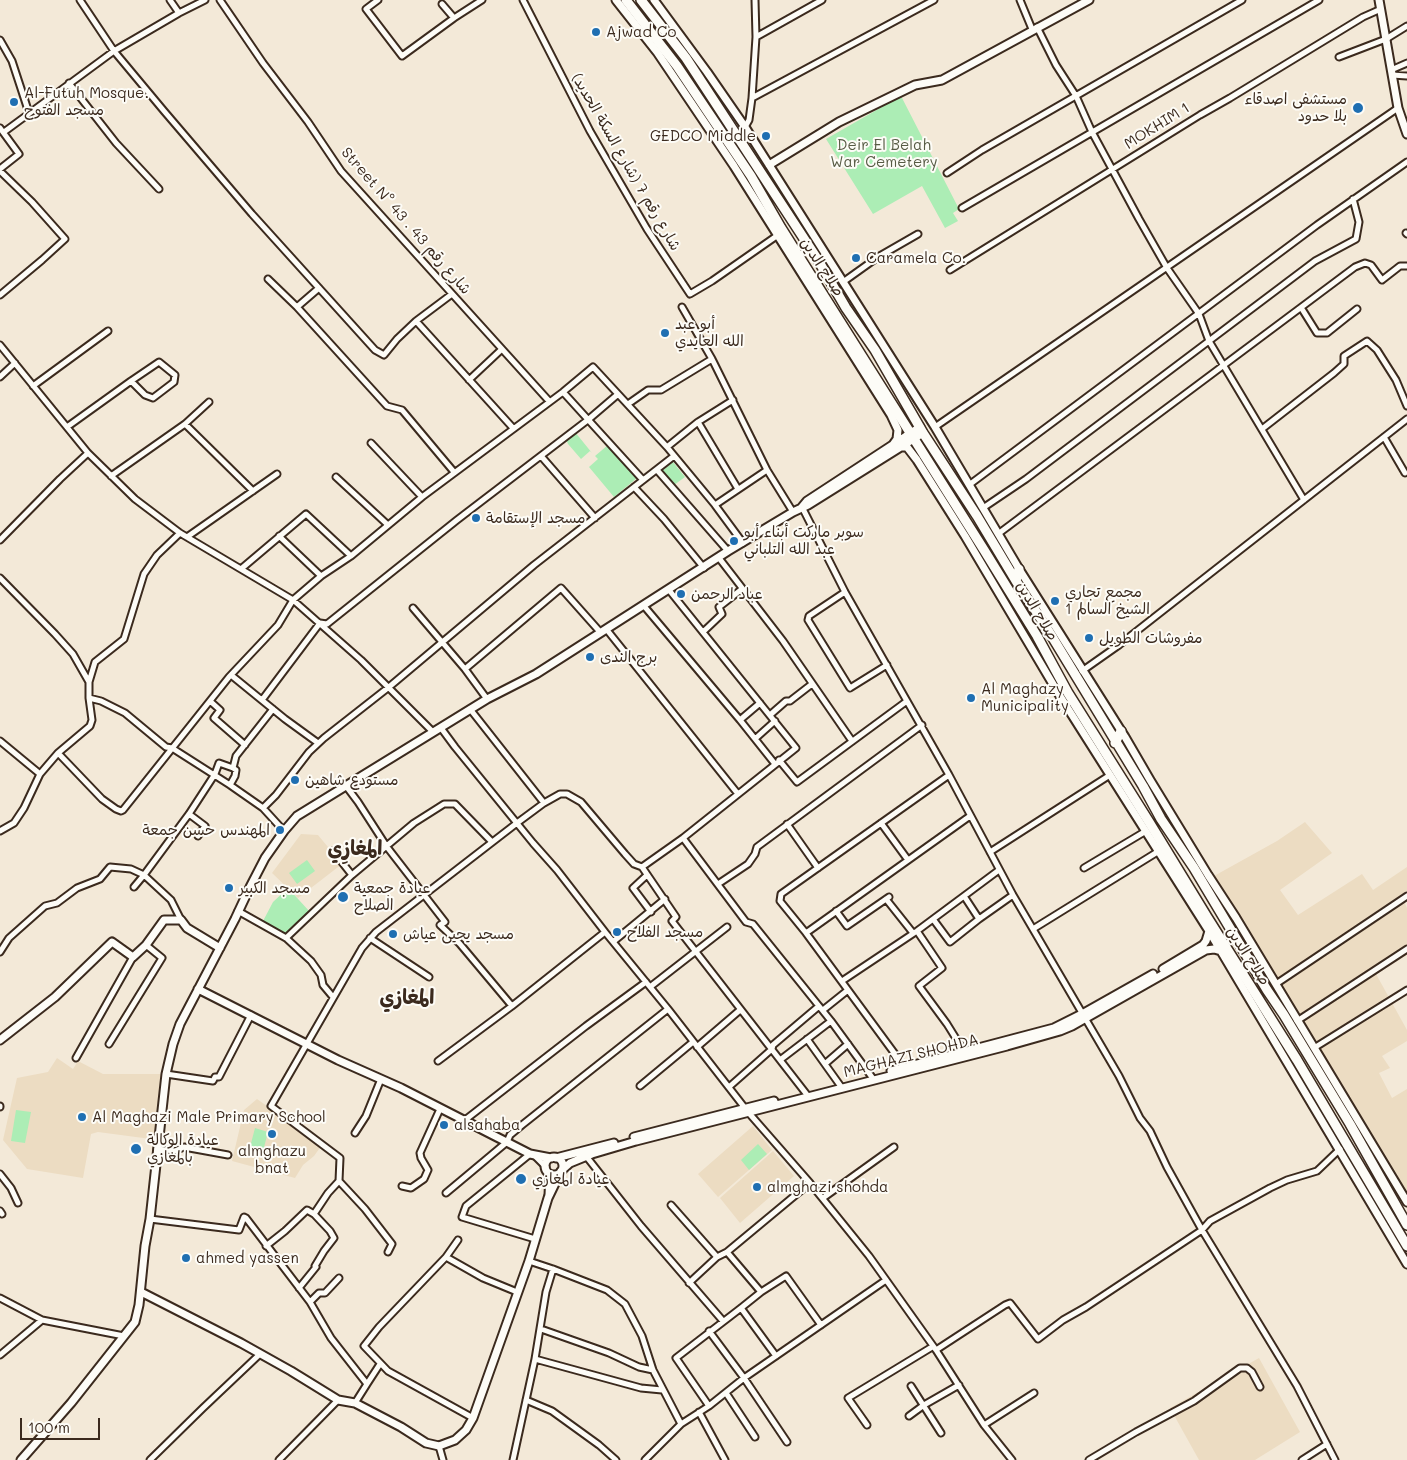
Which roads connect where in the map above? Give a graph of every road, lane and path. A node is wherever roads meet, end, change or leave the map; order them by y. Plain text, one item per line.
1 (80, 0) edge
2 (170, 0) edge
3 (205, 0) edge
4 (220, 0) edge
5 (378, 0) edge
6 (482, 0) edge
7 (523, 0) edge
8 (616, 0) edge
9 (626, 0) edge
10 (641, 0) edge
11 (654, 0) edge
12 (755, 0) edge
13 (822, 0) edge
14 (934, 0) edge
15 (1020, 0) edge
16 (1089, 0) edge
17 (1242, 0) edge
18 (1319, 0) edge
19 (1379, 0) edge
20 (442, 4) dead end
21 (1381, 9) junction
22 (179, 13) junction
23 (454, 18) junction
24 (1407, 26) edge
25 (1035, 28) junction
26 (756, 37) junction
27 (1386, 39) junction
28 (0, 40) edge
29 (660, 50) junction
30 (114, 51) junction
31 (1339, 57) dead end
32 (1407, 63) edge
33 (1391, 73) junction
34 (1407, 76) edge
35 (69, 83) junction
36 (1076, 96) junction
37 (752, 98) junction
38 (1398, 108) junction
39 (30, 113) junction
40 (745, 127) junction
41 (3, 131) edge
42 (1092, 132) junction
43 (1407, 134) edge
44 (0, 139) edge
45 (1407, 162) edge
46 (769, 165) junction
47 (758, 166) junction
48 (1112, 169) junction
49 (0, 170) edge
50 (748, 172) junction
51 (947, 173) dead end
52 (159, 189) dead end
53 (1353, 199) junction
54 (962, 208) dead end
55 (918, 234) dead end
56 (778, 235) junction
57 (1407, 266) edge
58 (1168, 268) junction
59 (950, 270) dead end
60 (268, 279) dead end
61 (844, 282) junction
62 (318, 288) junction
63 (452, 294) junction
64 (0, 295) edge
65 (297, 307) junction
66 (682, 307) dead end
67 (1302, 309) junction
68 (1357, 309) dead end
69 (1199, 314) junction
70 (835, 318) junction
71 (416, 321) junction
72 (108, 331) dead end
73 (1209, 341) junction
74 (0, 345) edge
75 (502, 349) junction
76 (712, 358) junction
77 (16, 364) junction
78 (1224, 366) junction
79 (0, 376) edge
80 (469, 380) junction
81 (131, 381) junction
82 (33, 386) junction
83 (563, 392) junction
84 (617, 395) junction
85 (733, 400) junction
86 (549, 401) junction
87 (209, 402) dead end
88 (628, 404) junction
89 (1407, 406) edge
90 (589, 419) junction
91 (1407, 419) edge
92 (698, 422) junction
93 (185, 424) junction
94 (67, 427) junction
95 (935, 427) junction
96 (513, 428) junction
97 (1262, 429) junction
98 (922, 430) junction
99 (912, 436) junction
100 (1384, 437) junction
101 (371, 443) dead end
102 (667, 447) junction
103 (896, 447) junction
104 (88, 453) junction
105 (541, 456) junction
106 (674, 456) junction
107 (657, 470) junction
108 (768, 470) junction
109 (454, 472) junction
110 (1405, 473) dead end
111 (277, 474) dead end
112 (111, 476) junction
113 (336, 477) dead end
114 (643, 480) junction
115 (969, 485) junction
116 (634, 487) junction
117 (738, 489) junction
118 (253, 491) junction
119 (422, 497) junction
120 (1304, 500) junction
121 (715, 505) junction
122 (802, 508) junction
123 (983, 508) junction
124 (793, 512) junction
125 (595, 518) junction
126 (388, 525) junction
127 (180, 533) junction
128 (998, 534) junction
129 (279, 536) junction
130 (187, 537) junction
131 (0, 540) edge
132 (743, 543) junction
133 (728, 551) junction
134 (350, 556) junction
135 (719, 558) junction
136 (704, 568) junction
137 (240, 569) junction
138 (1019, 569) junction
139 (321, 576) junction
140 (0, 578) edge
141 (1016, 581) junction
142 (742, 589) junction
143 (669, 590) junction
144 (845, 592) junction
145 (293, 600) junction
146 (644, 606) junction
147 (414, 608) dead end
148 (320, 624) junction
149 (604, 631) junction
150 (703, 632) junction
151 (442, 643) junction
152 (887, 665) junction
153 (465, 669) junction
154 (1082, 671) junction
155 (231, 675) junction
156 (89, 682) junction
157 (812, 684) junction
158 (389, 687) junction
159 (89, 698) junction
160 (487, 699) junction
161 (262, 700) junction
162 (210, 701) junction
163 (907, 701) junction
164 (760, 703) junction
165 (273, 709) junction
166 (470, 709) junction
167 (770, 715) junction
168 (740, 720) junction
169 (775, 721) junction
170 (922, 725) junction
171 (441, 728) junction
172 (1121, 731) junction
173 (433, 732) junction
174 (756, 738) junction
175 (0, 741) edge
176 (852, 741) junction
177 (318, 743) junction
178 (1115, 743) junction
179 (245, 745) junction
180 (172, 748) junction
181 (58, 753) junction
182 (777, 762) junction
183 (233, 768) junction
184 (40, 774) junction
185 (949, 774) junction
186 (1110, 775) junction
187 (214, 776) junction
188 (230, 785) junction
189 (346, 786) junction
190 (738, 794) junction
191 (544, 803) junction
192 (263, 808) junction
193 (189, 814) junction
194 (970, 816) junction
195 (1161, 819) junction
196 (1149, 822) junction
197 (517, 823) junction
198 (881, 823) junction
199 (787, 824) junction
200 (0, 830) edge
201 (284, 831) junction
202 (1146, 832) junction
203 (198, 836) dead end
204 (683, 838) junction
205 (492, 842) junction
206 (386, 847) junction
207 (333, 851) dead end
208 (1159, 851) junction
209 (990, 852) junction
210 (908, 860) junction
211 (642, 867) junction
212 (818, 868) junction
213 (1084, 868) dead end
214 (999, 870) junction
215 (144, 875) junction
216 (352, 875) junction
217 (648, 875) junction
218 (718, 884) junction
219 (134, 887) dead end
220 (1013, 895) junction
221 (423, 896) junction
222 (964, 896) junction
223 (1407, 896) edge
224 (664, 899) junction
225 (238, 911) junction
226 (836, 911) junction
227 (651, 912) junction
228 (980, 918) junction
229 (933, 919) junction
230 (181, 920) junction
231 (1225, 921) junction
232 (727, 927) dead end
233 (1033, 929) junction
234 (1211, 929) junction
235 (605, 932) junction
236 (915, 932) junction
237 (806, 933) junction
238 (286, 938) junction
239 (370, 938) junction
240 (614, 941) junction
241 (146, 945) junction
242 (220, 948) junction
243 (1407, 949) edge
244 (695, 951) junction
245 (1221, 951) junction
246 (0, 952) edge
247 (133, 957) junction
248 (429, 976) dead end
249 (842, 981) junction
250 (646, 982) junction
251 (1276, 984) junction
252 (650, 987) junction
253 (198, 989) junction
254 (848, 990) junction
255 (1407, 990) edge
256 (334, 997) junction
257 (512, 1006) junction
258 (821, 1008) junction
259 (668, 1009) junction
260 (740, 1010) junction
261 (251, 1015) junction
262 (1083, 1016) junction
263 (831, 1021) junction
264 (1297, 1022) junction
265 (807, 1039) junction
266 (0, 1040) edge
267 (693, 1042) junction
268 (306, 1043) junction
269 (109, 1044) dead end
270 (848, 1044) junction
271 (697, 1047) junction
272 (1314, 1048) junction
273 (772, 1049) junction
274 (965, 1054) junction
275 (76, 1058) dead end
276 (780, 1060) junction
277 (438, 1061) dead end
278 (826, 1063) junction
279 (907, 1069) junction
280 (166, 1074) junction
281 (873, 1078) junction
282 (381, 1079) junction
283 (640, 1086) dead end
284 (841, 1086) junction
285 (729, 1087) junction
286 (806, 1095) junction
287 (440, 1109) junction
288 (746, 1110) junction
289 (465, 1120) junction
290 (355, 1133) dead end
291 (507, 1142) junction
292 (894, 1147) dead end
293 (157, 1149) junction
294 (1340, 1149) junction
295 (589, 1153) junction
296 (228, 1155) dead end
297 (533, 1155) junction
298 (554, 1158) junction
299 (548, 1170) junction
300 (561, 1171) junction
301 (0, 1174) edge
302 (339, 1182) junction
303 (810, 1183) junction
304 (402, 1186) dead end
305 (446, 1193) dead end
306 (548, 1198) junction
307 (823, 1198) junction
308 (1407, 1202) edge
309 (18, 1203) dead end
310 (671, 1205) dead end
311 (314, 1214) junction
312 (150, 1219) junction
313 (1407, 1225) edge
314 (1202, 1230) junction
315 (535, 1239) junction
316 (458, 1240) dead end
317 (266, 1246) junction
318 (1407, 1246) edge
319 (388, 1252) dead end
320 (727, 1252) junction
321 (446, 1257) junction
322 (717, 1257) junction
323 (529, 1261) junction
324 (1407, 1264) edge
325 (553, 1269) junction
326 (339, 1278) dead end
327 (886, 1280) junction
328 (690, 1283) junction
329 (299, 1288) junction
330 (140, 1292) junction
331 (517, 1292) junction
332 (761, 1292) junction
333 (0, 1298) edge
334 (310, 1302) junction
335 (741, 1308) junction
336 (42, 1320) junction
337 (723, 1321) junction
338 (821, 1325) junction
339 (541, 1329) junction
340 (710, 1331) junction
341 (124, 1336) junction
342 (934, 1348) junction
343 (260, 1354) junction
344 (0, 1355) edge
345 (776, 1356) junction
346 (536, 1359) junction
347 (380, 1364) junction
348 (653, 1370) junction
349 (744, 1378) junction
350 (367, 1384) junction
351 (959, 1385) junction
352 (911, 1386) dead end
353 (1260, 1387) dead end
354 (662, 1390) junction
355 (726, 1393) junction
356 (1034, 1393) dead end
357 (338, 1400) junction
358 (526, 1400) junction
359 (355, 1403) junction
360 (924, 1405) junction
361 (709, 1406) junction
362 (699, 1412) junction
363 (909, 1416) dead end
364 (473, 1418) junction
365 (681, 1424) junction
366 (866, 1425) dead end
367 (984, 1425) junction
368 (941, 1432) dead end
369 (755, 1437) dead end
370 (787, 1442) dead end
371 (1327, 1444) junction
372 (439, 1446) junction
373 (21, 1460) edge
374 (150, 1460) edge
375 (279, 1460) edge
376 (443, 1460) edge
377 (513, 1460) edge
378 (616, 1460) edge
379 (645, 1460) edge
380 (725, 1460) edge
381 (1012, 1460) edge
382 (1089, 1460) edge
383 (1302, 1460) edge
384 (1335, 1460) edge

1 - 30 street
2 - 22 street
3 - 22 street
4 - 63 street, Street N° 43 . شارع رقم 43
5 - 23 street
6 - 23 street
7 - 56 street, شارع رقم 7 (شارع السكة الحديد)
8 - 29 street
9 - 29 highway, صلاح الدين
10 - 47 highway, صلاح الدين
11 - 40 street
12 - 26 street
13 - 26 street
14 - 37 street
15 - 25 street
16 - 25 street
17 - 36 street
18 - 42 street
19 - 21 street
20 - 23 street
21 - 27 street
21 - 48 street, MOKHIM 1
22 - 30 street
24 - 27 street
25 - 36 street
25 - 46 street
26 - 37 street
27 - 31 street
27 - 33 street
28 - 39 street
29 - 50 highway, صلاح الدين
29 - 56 street
30 - 35 street
30 - 62 street
32 - 33 street
33 - 34 street
33 - 38 street
35 - 39 street
35 - 52 street
36 - 42 street
36 - 51 street
37 - 40 street
38 - 43 street
38 - 58 street
39 - 41 street
40 - 46 street
41 - 44 street
41 - 49 street
42 - 48 street
42 - 54 street
45 - 53 street
46 - 61 street
47 - 50 highway
47 - 98 highway, صلاح الدين
48 - 58 street
48 - 59 street, MOKHIM 1
49 - 64 street
50 - 70 highway, صلاح الدين
53 - 69 street
53 - 73 street
55 - 61 street
56 - 70 street
57 - 67 street
58 - 69 street
58 - 95 street
60 - 65 street
61 - 95 street
62 - 65 street
62 - 71 street
63 - 71 street
63 - 75 street, Street N° 43 . شارع رقم 43
65 - 109 street
66 - 76 street
67 - 68 street
67 - 78 street
69 - 73 street
69 - 115 street
70 - 99 highway, صلاح الدين
70 - 103 street
71 - 80 street
72 - 82 street
73 - 78 street
73 - 123 street
74 - 77 street
75 - 80 street
75 - 86 street, Street N° 43 . شارع رقم 43
76 - 85 street
76 - 88 street
77 - 79 street
77 - 82 street
78 - 97 street
78 - 128 street
80 - 96 street
81 - 81 street
81 - 94 street
82 - 94 street
83 - 84 street
83 - 86 street
83 - 90 street
84 - 88 street
84 - 90 street
85 - 92 street
85 - 108 street
86 - 96 street
87 - 93 street
88 - 102 street
89 - 97 street
90 - 105 street
90 - 114 street
91 - 100 street
92 - 102 street
92 - 117 street
93 - 112 street
93 - 118 street
94 - 104 street
95 - 115 street
96 - 109 street
97 - 120 street
98 - 99 street
98 - 141 highway, صلاح الدين
99 - 103 street
99 - 196 highway, صلاح الدين
100 - 110 street
100 - 120 street
101 - 119 street
102 - 106 street
103 - 122 street
103 - 186 street
104 - 112 street
104 - 131 street
105 - 125 street
105 - 148 street
106 - 107 street
106 - 121 street
107 - 114 street
107 - 133 street
108 - 117 street
108 - 124 street
109 - 119 street
111 - 118 street
112 - 127 street
113 - 126 street
114 - 116 street
115 - 123 street
116 - 125 street
116 - 136 street
117 - 121 street
118 - 130 street
119 - 126 street
120 - 154 street
121 - 132 street
122 - 124 street
122 - 144 street
123 - 128 street
124 - 132 street
125 - 151 street
126 - 134 street
127 - 130 street
127 - 156 street
128 - 138 street
129 - 134 street
129 - 137 street
129 - 139 street
130 - 137 street
132 - 133 street
133 - 135 street
134 - 139 street
135 - 136 street
135 - 142 street
136 - 143 street
137 - 145 street
138 - 141 highway
138 - 154 street
139 - 145 street
140 - 156 street
141 - 178 highway, صلاح الدين
142 - 150 street
142 - 157 street
143 - 146 street
143 - 150 street
144 - 152 street
144 - 152 street
145 - 148 street
145 - 155 street
146 - 149 street
146 - 168 street
147 - 151 street
148 - 158 street
148 - 161 street
149 - 153 street
149 - 160 street
149 - 190 street
150 - 164 street
151 - 153 street
151 - 158 street
152 - 163 street
153 - 160 street
154 - 172 street
155 - 161 street
155 - 162 street
156 - 159 street
157 - 167 street
157 - 176 street
158 - 173 street
158 - 177 street
159 - 180 street
159 - 181 street
160 - 166 street
161 - 165 street
162 - 179 street
162 - 180 street
163 - 170 street
163 - 176 street
164 - 167 street
164 - 168 street
165 - 177 street
165 - 179 street
166 - 171 street
166 - 191 street
167 - 169 street
168 - 174 street
169 - 174 street
169 - 182 street
170 - 185 street
170 - 199 street
171 - 173 street
171 - 197 street
172 - 178 highway
172 - 251 street
173 - 189 street
174 - 182 street
175 - 184 street
176 - 182 street
177 - 192 street
178 - 195 highway, صلاح الدين
179 - 183 street
180 - 181 street
180 - 187 street
181 - 184 street
182 - 190 street
183 - 187 street
183 - 188 street
184 - 200 street
185 - 194 street
185 - 198 street
186 - 202 street
186 - 209 street
187 - 188 street
187 - 193 street
188 - 192 street
189 - 201 street
189 - 206 street
190 - 204 street
191 - 197 street
191 - 211 street
192 - 201 street
193 - 203 street
193 - 215 street
194 - 209 street
194 - 210 street
195 - 196 highway
195 - 231 highway, صلاح الدين
196 - 234 highway, صلاح الدين
197 - 205 street
197 - 235 street
198 - 210 street
198 - 212 street
199 - 212 street
199 - 218 street
201 - 225 street
202 - 208 street
202 - 213 street
204 - 211 street
204 - 218 street
205 - 206 street
205 - 221 street
206 - 216 street
206 - 221 street
207 - 216 street
208 - 233 street
208 - 234 street
209 - 214 street
210 - 226 street
211 - 217 street
212 - 237 street
214 - 220 street
214 - 222 street
215 - 219 street
215 - 230 street
215 - 246 street
216 - 238 street
217 - 224 street
217 - 227 street
218 - 258 street
220 - 228 street
220 - 233 street
221 - 239 street
221 - 257 street
222 - 228 street
222 - 229 street
223 - 251 street
224 - 227 street
224 - 244 street
225 - 238 street
225 - 242 street
226 - 236 street
226 - 237 street
227 - 240 street
228 - 229 street
229 - 236 street
230 - 241 street
230 - 242 street
231 - 234 highway
231 - 313 highway, صلاح الدين
232 - 244 street
233 - 262 street
234 - 245 street
234 - 262 street, MAGHAZI SHOHDA
234 - 318 highway, صلاح الدين
235 - 240 street
235 - 257 street
236 - 249 street
236 - 274 street
237 - 249 street
238 - 256 street
239 - 248 street
239 - 256 street
240 - 250 street
241 - 247 street
241 - 269 street
242 - 253 street
243 - 264 street
244 - 252 street
244 - 260 street
245 - 262 street, MAGHAZI SHOHDA
245 - 294 street
247 - 266 street
247 - 275 street
249 - 254 street
250 - 252 street
250 - 289 street
251 - 264 street
252 - 259 street
253 - 261 street
253 - 280 street
254 - 258 street
254 - 279 street
255 - 272 street
256 - 268 street
257 - 277 street
258 - 263 street
258 - 273 street
259 - 267 street
259 - 291 street
260 - 271 street
260 - 273 street
261 - 268 street
261 - 280 street
262 - 274 street, MAGHAZI SHOHDA
262 - 314 street
263 - 265 street
263 - 270 street
264 - 272 street
265 - 276 street
265 - 278 street
267 - 271 street
267 - 283 street
268 - 282 street
268 - 302 street
270 - 278 street
270 - 281 street
271 - 285 street
272 - 308 street
273 - 276 street
273 - 285 street
274 - 279 street, MAGHAZI SHOHDA
276 - 286 street
278 - 284 street
279 - 281 street, MAGHAZI SHOHDA
280 - 293 street
281 - 284 street, MAGHAZI SHOHDA
282 - 287 street
282 - 290 street
284 - 286 street, MAGHAZI SHOHDA
285 - 288 street
286 - 288 street, MAGHAZI SHOHDA
287 - 289 street
287 - 304 street
288 - 295 street, MAGHAZI SHOHDA
288 - 303 street
289 - 291 street
291 - 297 street
291 - 305 street
292 - 307 street
293 - 296 street
293 - 312 street
294 - 314 street
294 - 324 street
295 - 298 street
295 - 300 street
295 - 328 street
297 - 298 street
297 - 299 street
297 - 315 street
298 - 299 street
298 - 300 street
299 - 300 street
299 - 306 street
300 - 306 street
301 - 309 street
302 - 311 street
302 - 319 street
303 - 307 street
303 - 320 street
306 - 315 street
307 - 327 street
310 - 322 street
311 - 317 street
311 - 329 street
312 - 317 street
312 - 330 street
314 - 342 street
314 - 371 street
315 - 323 street
316 - 321 street
317 - 329 street
320 - 322 street
320 - 332 street
321 - 331 street
321 - 347 street
322 - 328 street
323 - 325 street
323 - 331 street
325 - 339 street
325 - 348 street
326 - 334 street
327 - 338 street
327 - 342 street
328 - 337 street
329 - 334 street
330 - 341 street
330 - 343 street
331 - 364 street
332 - 335 street
332 - 338 street
333 - 336 street
334 - 350 street
335 - 337 street
335 - 345 street
336 - 341 street
336 - 344 street
337 - 340 street
338 - 345 street
339 - 346 street
339 - 348 street
340 - 349 street
340 - 361 street
341 - 373 street
342 - 351 street
342 - 366 street
343 - 357 street
343 - 374 street
345 - 349 street
346 - 354 street
346 - 358 street
347 - 350 street
347 - 364 street
348 - 354 street
349 - 355 street
349 - 370 street
350 - 359 street
351 - 360 street
351 - 367 street
352 - 360 street
353 - 382 street
354 - 365 street
355 - 361 street
355 - 369 street
356 - 367 street
357 - 359 street
357 - 375 street
358 - 377 street
358 - 378 street
359 - 372 street
360 - 363 street
360 - 368 street
361 - 362 street
362 - 365 street
362 - 380 street
364 - 372 street
365 - 379 street
367 - 381 street
371 - 383 street
371 - 384 street
372 - 376 street

